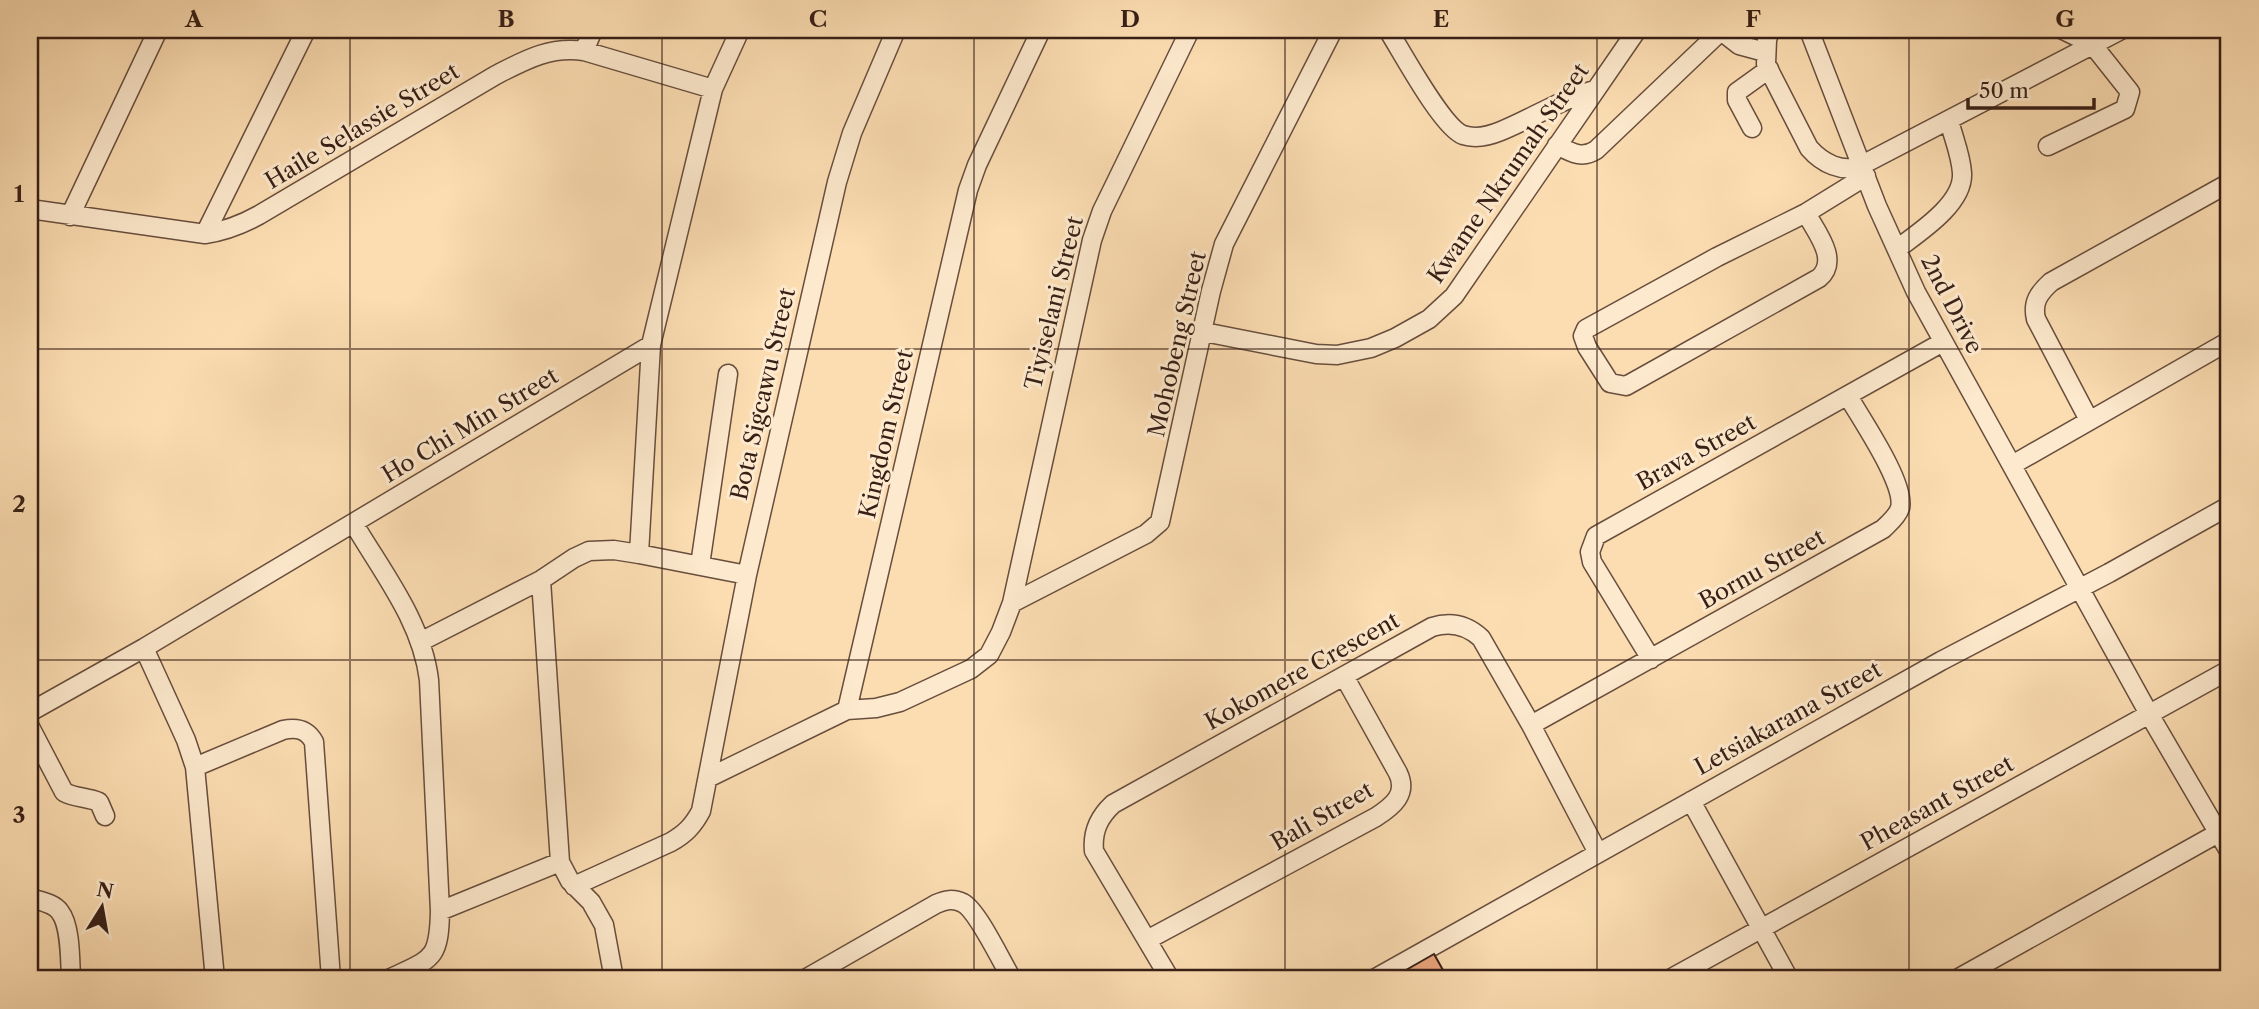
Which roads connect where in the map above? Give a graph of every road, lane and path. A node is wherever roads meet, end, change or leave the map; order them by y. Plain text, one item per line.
1 (158, 30) edge
2 (306, 30) edge
3 (593, 30) edge
4 (740, 30) edge
5 (896, 30) edge
6 (1041, 30) edge
7 (1190, 30) edge
8 (1333, 30) edge
9 (1388, 30) edge
10 (1636, 30) edge
11 (1722, 30) edge
12 (1770, 30) edge
13 (1809, 30) edge
14 (2063, 30) edge
15 (2121, 30) edge
16 (2092, 44) junction
17 (584, 51) junction
18 (1767, 61) junction
19 (713, 89) junction
20 (1595, 90) junction
21 (1949, 120) junction
22 (1752, 128) dead end
23 (1557, 145) junction
24 (2048, 146) dead end
25 (1864, 171) junction
26 (2229, 183) edge
27 (30, 209) edge
28 (1806, 213) junction
29 (70, 216) junction
30 (205, 234) junction
31 (1897, 249) junction
32 (1204, 332) junction
33 (2229, 341) edge
34 (1943, 342) junction
35 (651, 345) junction
36 (728, 374) dead end
37 (1848, 396) junction
38 (2089, 420) junction
39 (2012, 465) junction
40 (2229, 506) edge
41 (354, 524) junction
42 (639, 554) junction
43 (700, 565) junction
44 (747, 575) junction
45 (541, 580) junction
46 (2080, 587) junction
47 (1012, 603) junction
48 (422, 641) junction
49 (144, 649) junction
50 (1651, 659) junction
51 (2229, 670) edge
52 (1344, 676) junction
53 (847, 710) junction
54 (30, 712) edge
55 (2149, 714) junction
56 (1531, 725) junction
57 (30, 727) edge
58 (195, 767) junction
59 (708, 778) junction
60 (1690, 801) junction
61 (105, 816) dead end
62 (2224, 829) edge
63 (2229, 851) edge
64 (1598, 852) junction
65 (560, 862) junction
66 (574, 886) junction
67 (30, 898) edge
68 (440, 911) junction
69 (1762, 927) junction
70 (1147, 940) junction
71 (71, 979) edge
72 (215, 979) edge
73 (331, 979) edge
74 (389, 979) edge
75 (614, 979) edge
76 (805, 979) edge
77 (1012, 979) edge
78 (1170, 979) edge
79 (1374, 979) edge
80 (1670, 979) edge
81 (1789, 979) edge
82 (1957, 979) edge

1 - 29 street
2 - 30 street
3 - 17 street
4 - 19 street
5 - 44 street, Bota Sigcawu Street
6 - 53 street, Kingdom Street
7 - 47 street, Tiyiselani Street
8 - 32 street, Mohobeng Street
9 - 20 street
10 - 20 street, Kwame Nkrumah Street
11 - 18 street
11 - 23 street
12 - 18 street
13 - 25 street, 2nd Drive
14 - 16 street
15 - 16 street
16 - 21 street
16 - 24 street
17 - 19 street, Haile Selassie Street
17 - 30 street, Haile Selassie Street
18 - 22 street
18 - 25 street
19 - 35 street
20 - 23 street, Kwame Nkrumah Street
21 - 25 street
21 - 31 street
23 - 32 street, Kwame Nkrumah Street
25 - 28 street
25 - 31 street, 2nd Drive
26 - 38 street
27 - 29 street, Haile Selassie Street
28 - 28 street
29 - 30 street, Haile Selassie Street
31 - 34 street, 2nd Drive
32 - 47 street, Mohobeng Street
33 - 38 street
34 - 37 street, Brava Street
34 - 39 street, 2nd Drive
35 - 41 street, Ho Chi Min Street
35 - 42 street
36 - 43 street
37 - 50 street, Bornu Street
37 - 50 street, Brava Street
38 - 39 street
39 - 46 street, 2nd Drive
40 - 46 street, Letsiakarana Street
41 - 48 street
41 - 49 street, Ho Chi Min Street
42 - 43 street
42 - 45 street
43 - 44 street
44 - 59 street, Bota Sigcawu Street
45 - 48 street
45 - 65 street
46 - 55 street, 2nd Drive
46 - 60 street, Letsiakarana Street
47 - 53 street, Tiyiselani Street
48 - 68 street
49 - 54 street, Ho Chi Min Street
49 - 58 street
50 - 56 street, Bornu Street
51 - 55 street, Pheasant Street
52 - 56 street, Kokomere Crescent
52 - 70 street, Kokomere Crescent
52 - 70 street, Bali Street
53 - 59 street
55 - 62 street, 2nd Drive
55 - 69 street, Pheasant Street
56 - 64 street, Kokomere Crescent
57 - 61 street
58 - 72 street
58 - 73 street
59 - 66 street, Bota Sigcawu Street
60 - 64 street, Letsiakarana Street
60 - 69 street
62 - 63 street, 2nd Drive
62 - 82 street
64 - 79 street, Letsiakarana Street
65 - 66 street
65 - 68 street
66 - 75 street
67 - 71 street
68 - 74 street
69 - 80 street, Pheasant Street
69 - 81 street
70 - 78 street, Kokomere Crescent
76 - 77 street

